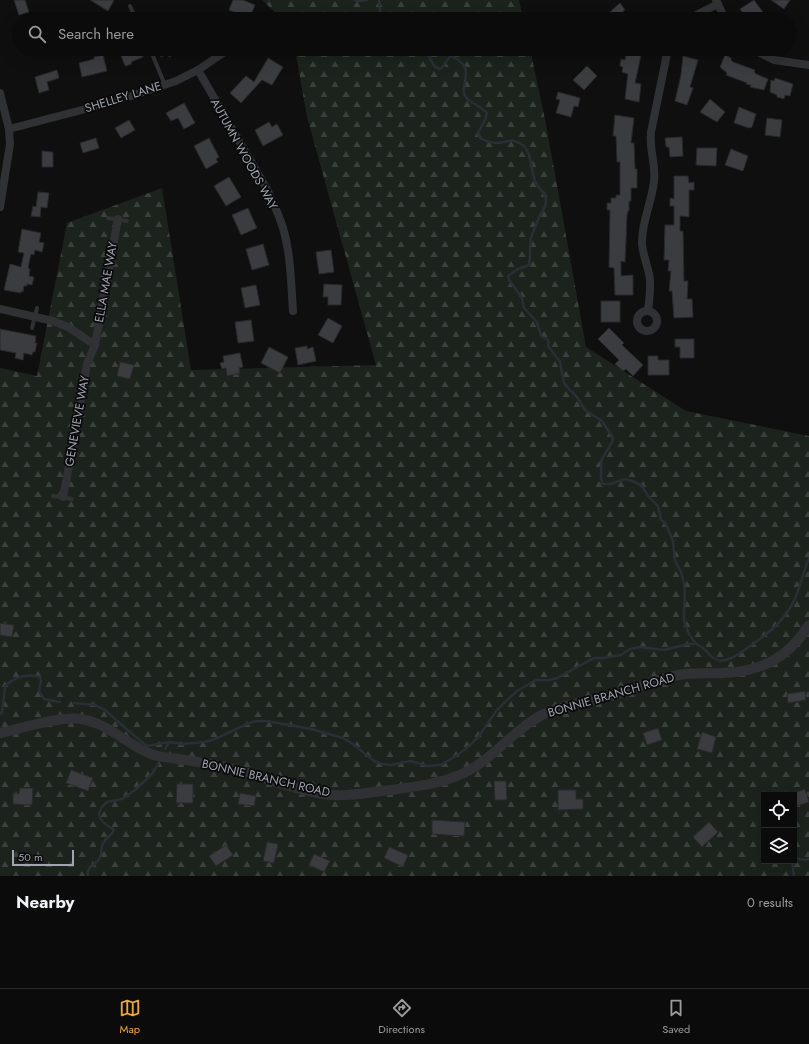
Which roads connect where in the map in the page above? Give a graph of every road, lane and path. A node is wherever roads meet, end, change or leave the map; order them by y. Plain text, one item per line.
1 (717, 2) edge
2 (130, 6) dead end
3 (133, 12) edge
4 (700, 12) edge
5 (722, 12) edge
6 (153, 56) edge
7 (219, 56) edge
8 (667, 56) edge
9 (766, 56) edge
10 (809, 65) edge
11 (198, 70) junction
12 (165, 85) junction
13 (0, 93) edge
14 (9, 128) junction
15 (0, 207) edge
16 (108, 218) dead end
17 (118, 219) junction
18 (127, 221) dead end
19 (37, 308) dead end
20 (0, 309) edge
21 (293, 311) dead end
22 (648, 311) dead end
23 (35, 317) junction
24 (32, 328) dead end
25 (95, 345) junction
26 (53, 496) dead end
27 (63, 497) junction
28 (72, 499) dead end
29 (809, 625) edge
30 (0, 733) edge

1 - 4 street
1 - 5 street
2 - 3 lane
6 - 12 lane
7 - 11 street, SHELLEY LANE
8 - 22 street
9 - 10 street
11 - 12 street, SHELLEY LANE
11 - 21 street, AUTUMN WOODS WAY
12 - 14 street, SHELLEY LANE
13 - 14 street
14 - 15 street
16 - 17 lane
17 - 18 lane
17 - 25 street, ELLA MAE WAY
19 - 23 lane
20 - 23 street
23 - 24 lane
23 - 25 street
25 - 27 street, GENEVIEVE WAY
26 - 27 lane
27 - 28 lane
29 - 30 street, BONNIE BRANCH ROAD

